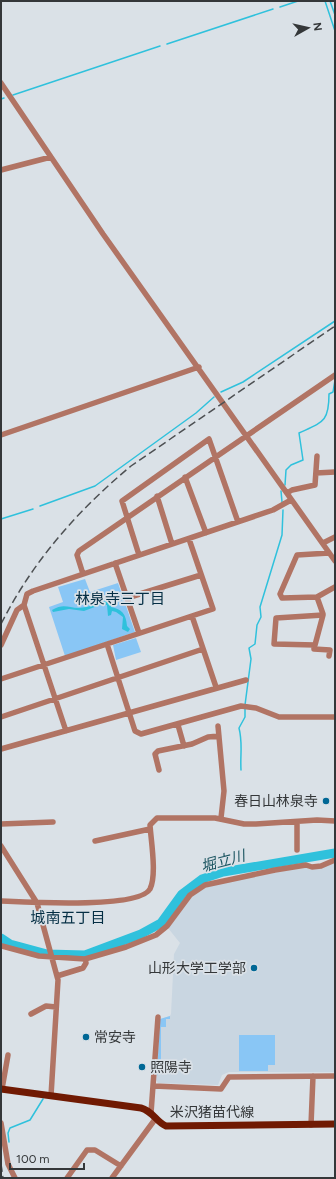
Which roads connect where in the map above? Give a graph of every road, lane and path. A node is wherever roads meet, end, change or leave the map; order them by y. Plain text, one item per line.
1 (1, 83) edge
2 (51, 157) junction
3 (1, 170) edge
4 (199, 367) junction
5 (335, 375) edge
6 (246, 434) junction
7 (1, 435) edge
8 (216, 456) junction
9 (317, 456) dead end
10 (335, 472) edge
11 (316, 473) junction
12 (185, 477) junction
13 (287, 493) junction
14 (157, 496) junction
15 (292, 500) junction
16 (127, 518) junction
17 (238, 522) junction
18 (206, 533) junction
19 (335, 537) edge
20 (189, 539) junction
21 (323, 543) junction
22 (172, 544) junction
23 (329, 553) junction
24 (139, 555) junction
25 (335, 561) edge
26 (115, 564) junction
27 (83, 574) junction
28 (201, 574) junction
29 (335, 587) edge
30 (317, 597) junction
31 (127, 598) junction
32 (24, 605) junction
33 (192, 616) junction
34 (323, 616) junction
35 (139, 634) junction
36 (107, 644) junction
37 (1, 645) edge
38 (314, 645) junction
39 (203, 649) junction
40 (329, 656) dead end
41 (44, 665) junction
42 (118, 677) junction
43 (1, 679) edge
44 (246, 680) dead end
45 (216, 687) junction
46 (55, 699) junction
47 (130, 713) junction
48 (1, 717) edge
49 (335, 717) edge
50 (178, 724) junction
51 (218, 726) dead end
52 (66, 731) junction
53 (219, 736) junction
54 (184, 746) junction
55 (1, 749) edge
56 (159, 770) dead end
57 (221, 818) junction
58 (53, 822) dead end
59 (297, 822) junction
60 (335, 822) edge
61 (1, 824) edge
62 (150, 829) junction
63 (95, 841) dead end
64 (1, 846) edge
65 (297, 850) dead end
66 (2, 853) edge
67 (335, 860) edge
68 (1, 901) edge
69 (37, 903) junction
70 (2, 946) edge
71 (52, 957) junction
72 (85, 958) junction
73 (57, 976) junction
74 (56, 1007) junction
75 (31, 1014) dead end
76 (158, 1017) dead end
77 (8, 1055) dead end
78 (313, 1076) junction
79 (335, 1076) edge
80 (154, 1086) junction
81 (1, 1089) edge
82 (51, 1096) junction
83 (154, 1115) junction
84 (1, 1123) edge
85 (335, 1124) edge
86 (312, 1125) junction
87 (121, 1166) junction
88 (15, 1178) edge
89 (67, 1178) edge
90 (112, 1178) edge

1 - 2 street
2 - 3 street
2 - 4 street
4 - 6 street
4 - 7 street
5 - 6 street
6 - 8 street
6 - 13 street
8 - 12 street
8 - 16 street
8 - 17 street
9 - 11 street
10 - 11 street
11 - 13 street
12 - 14 street
12 - 18 street
13 - 15 street
14 - 16 street
14 - 22 street
15 - 17 street
15 - 21 street
16 - 24 street
16 - 27 street
17 - 18 street
18 - 20 street
19 - 21 street
20 - 22 street
20 - 28 street
21 - 23 street
22 - 24 street
23 - 25 street
23 - 30 street
24 - 26 street
26 - 27 street
26 - 31 street
27 - 32 street
28 - 31 street
28 - 33 street
29 - 30 street
30 - 34 street
31 - 35 street
32 - 37 street
32 - 41 street
33 - 35 street
33 - 39 street
34 - 38 street
34 - 38 street
35 - 36 street
36 - 41 street
36 - 42 street
38 - 40 street
39 - 42 street
39 - 45 street
41 - 43 street
41 - 46 street
42 - 46 street
42 - 47 street
44 - 45 street
45 - 47 street
46 - 48 street
46 - 52 street
47 - 50 street
47 - 52 street
49 - 50 street
50 - 54 street
51 - 53 street
52 - 55 street
53 - 54 street
53 - 57 street
54 - 56 street
57 - 59 street
57 - 62 street
58 - 61 street
59 - 60 street
59 - 65 street
62 - 63 street
62 - 69 street
64 - 66 street
66 - 69 street
67 - 72 street
68 - 69 street
69 - 71 street
70 - 71 street
71 - 72 street
71 - 73 street
72 - 73 street
73 - 74 street
74 - 75 street
74 - 82 street
76 - 80 street
77 - 81 street
78 - 79 street
78 - 80 street
78 - 86 street
80 - 83 street
81 - 82 main road, 米沢猪苗代線
82 - 83 main road, 米沢猪苗代線
83 - 86 main road, 米沢猪苗代線
83 - 87 street
84 - 88 street
85 - 86 main road, 米沢猪苗代線
87 - 89 street
87 - 90 street

